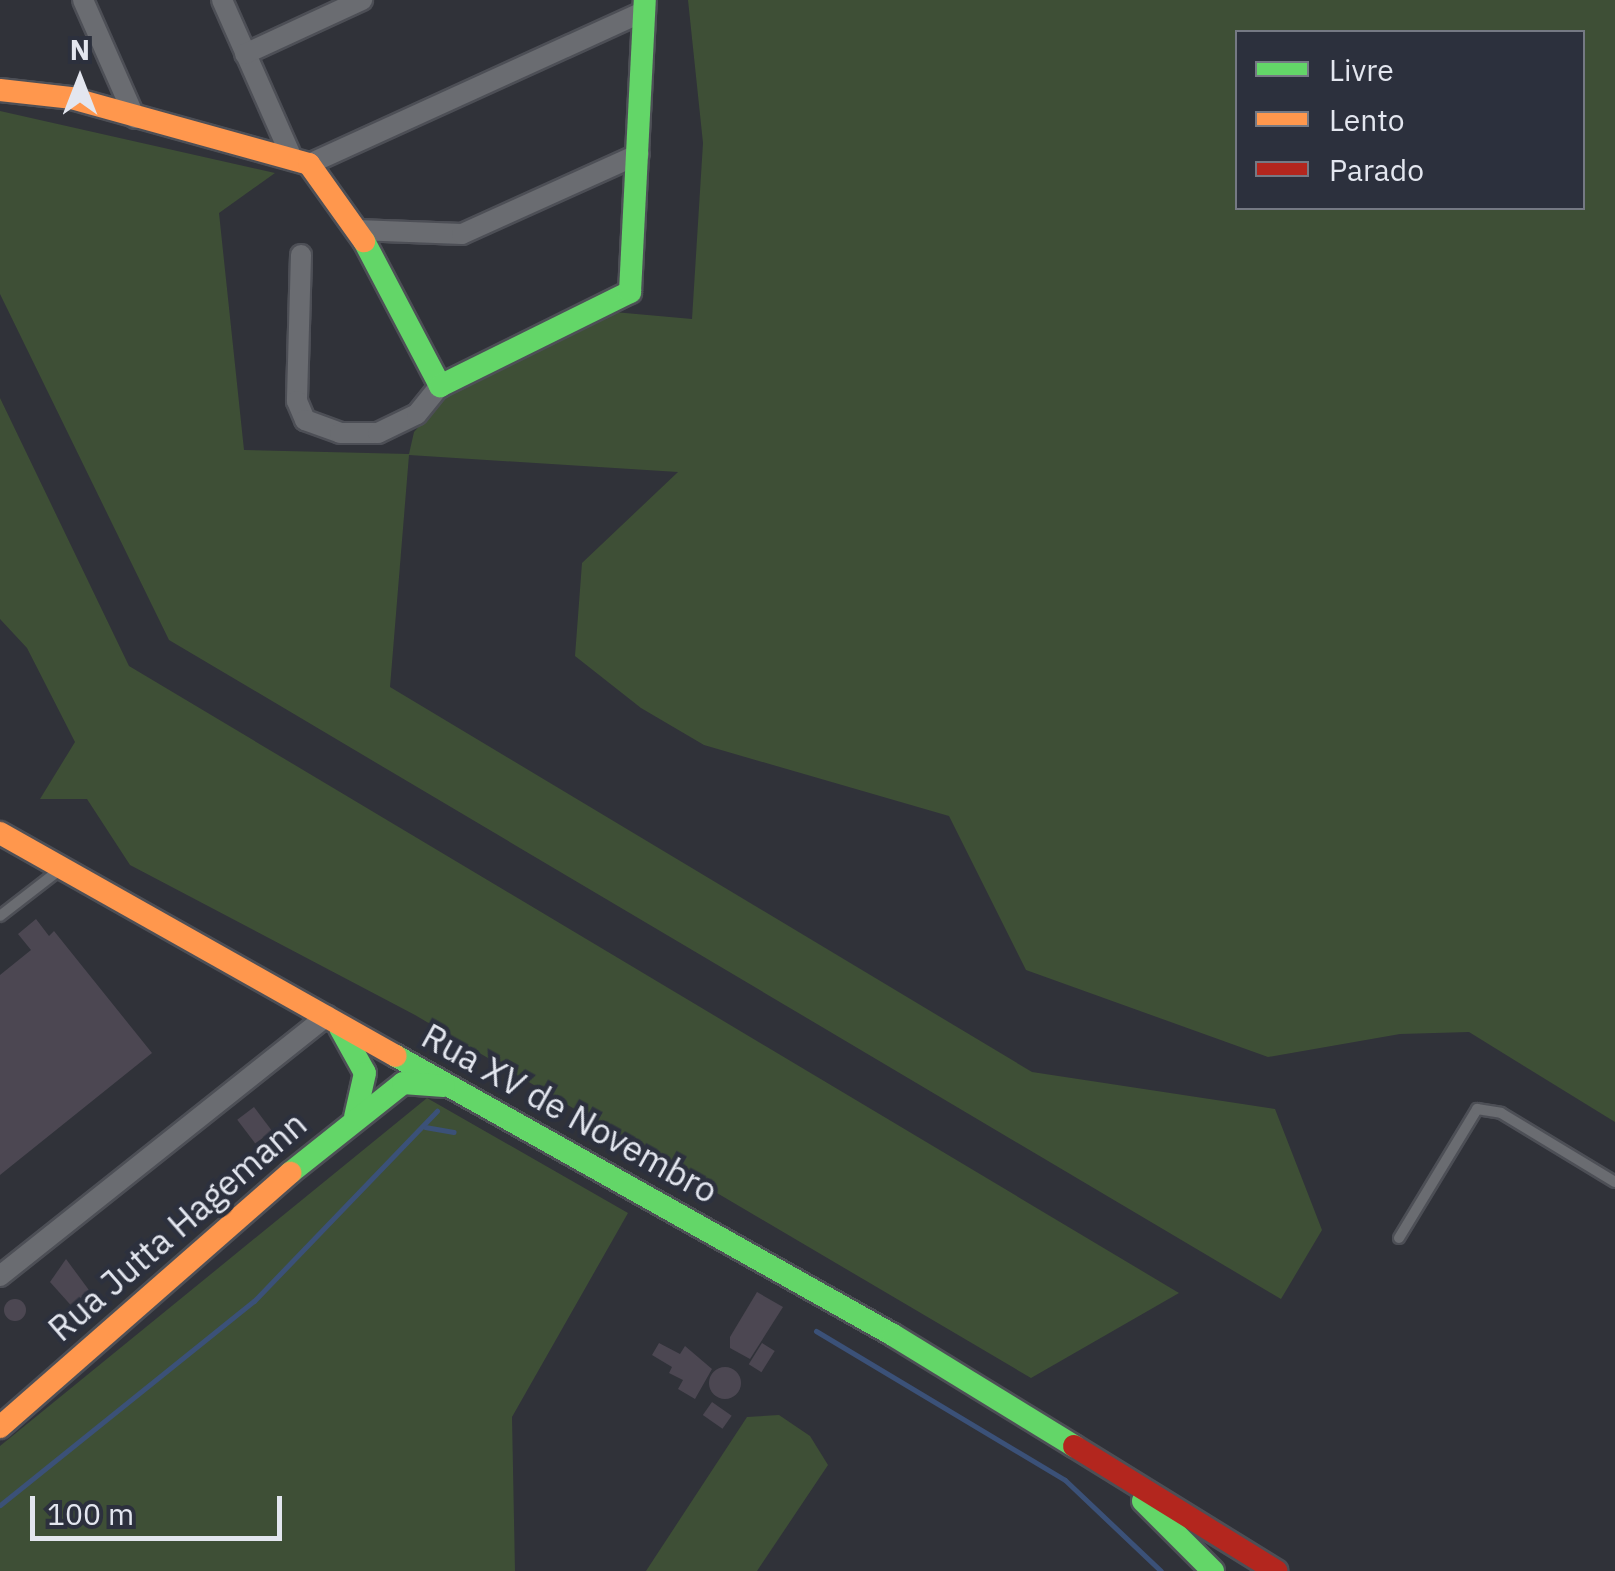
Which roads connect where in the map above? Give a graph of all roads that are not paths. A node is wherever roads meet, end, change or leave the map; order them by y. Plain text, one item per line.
1 (82, 0) edge
2 (222, 0) edge
3 (362, 0) edge
4 (645, 6) edge
5 (246, 54) junction
6 (0, 90) edge
7 (135, 118) junction
8 (639, 154) junction
9 (300, 160) junction
10 (357, 230) junction
11 (302, 255) dead end
12 (440, 386) junction
13 (0, 832) edge
14 (62, 868) junction
15 (0, 916) edge
16 (327, 1016) junction
17 (452, 1088) junction
18 (355, 1117) junction
19 (1615, 1182) edge
20 (1399, 1238) dead end
21 (0, 1276) edge
22 (0, 1427) edge
23 (1102, 1460) junction
24 (1213, 1571) edge
25 (1276, 1571) edge

1 - 7 street
2 - 5 street
3 - 5 street
4 - 8 main road
4 - 9 street
5 - 9 street
6 - 7 main road
7 - 9 main road
8 - 10 street
8 - 12 main road
9 - 10 main road
10 - 12 main road
11 - 12 street
13 - 14 main road, Rua XV de Novembro
14 - 15 lane
14 - 16 main road, Rua XV de Novembro
16 - 17 main road, Rua XV de Novembro
16 - 18 main road, Rua Jutta Hagemann
16 - 21 street
17 - 18 main road, Rua Jutta Hagemann
17 - 23 main road, Rua XV de Novembro
18 - 22 main road, Rua Jutta Hagemann
19 - 20 lane
23 - 24 main road, Rua XV de Novembro
23 - 25 main road, Rua XV de Novembro

